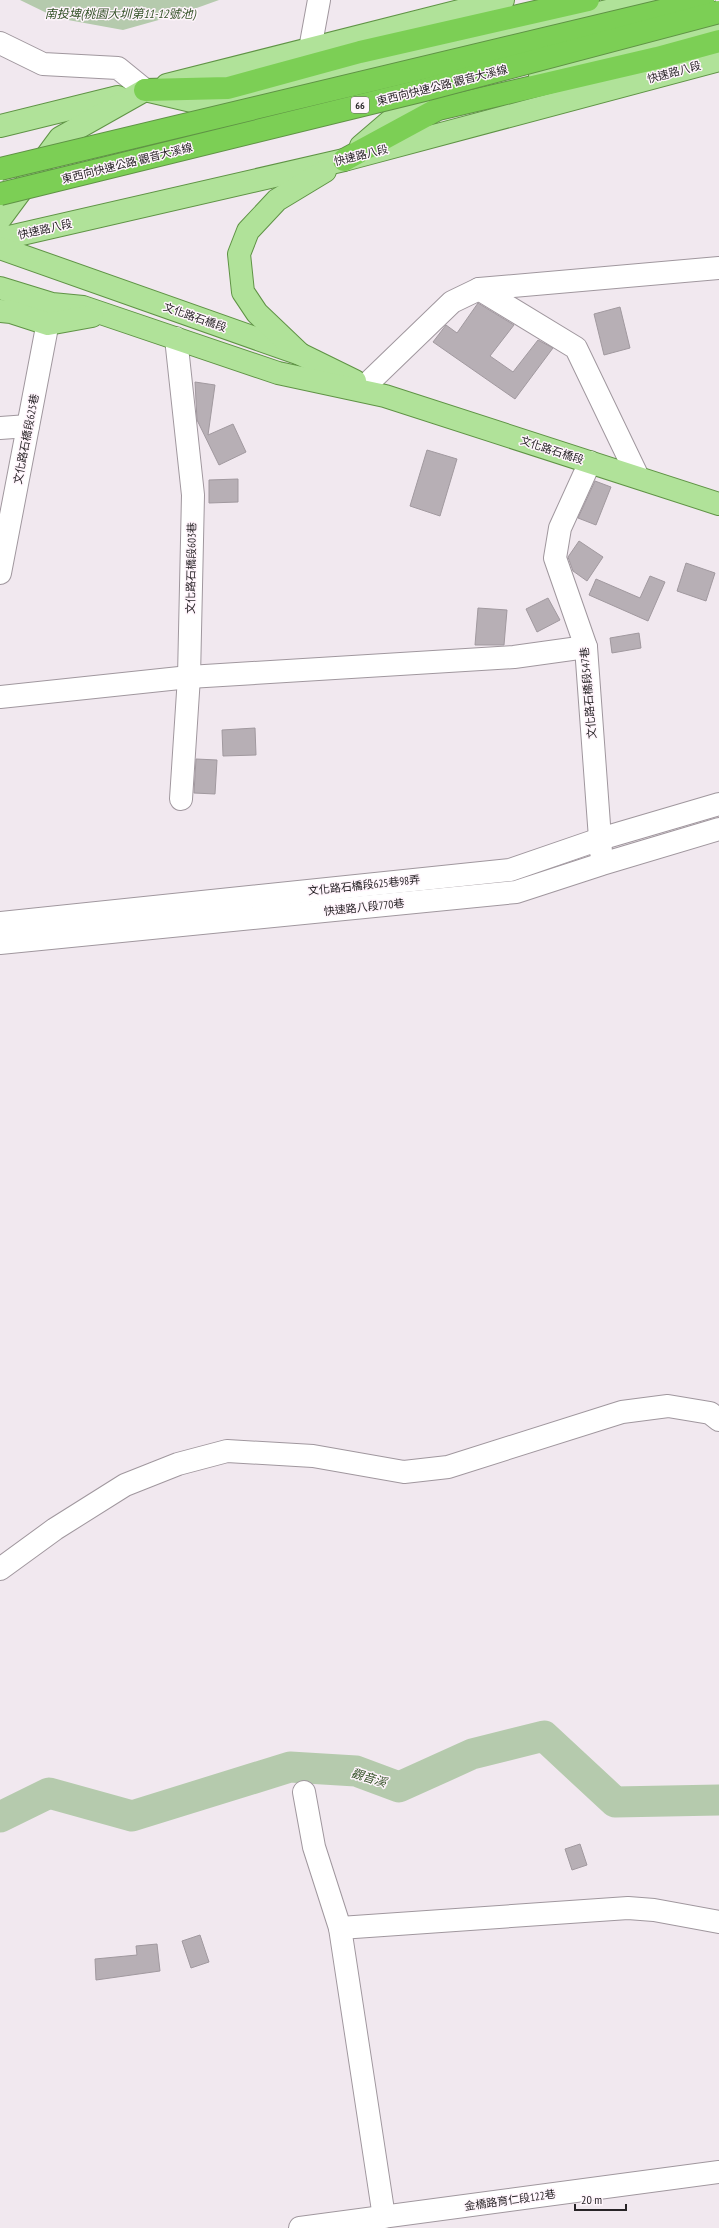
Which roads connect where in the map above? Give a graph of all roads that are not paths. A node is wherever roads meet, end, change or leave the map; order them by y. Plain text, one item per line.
1 (320, 0) edge
2 (503, 0) edge
3 (588, 0) edge
4 (653, 0) edge
5 (706, 0) edge
6 (719, 12) edge
7 (719, 25) edge
8 (719, 41) edge
9 (0, 43) edge
10 (310, 49) junction
11 (719, 60) edge
12 (145, 90) junction
13 (0, 126) edge
14 (344, 160) junction
15 (0, 169) edge
16 (0, 194) edge
17 (0, 220) edge
18 (0, 239) edge
19 (0, 248) edge
20 (719, 268) edge
21 (0, 288) edge
22 (479, 290) junction
23 (0, 311) edge
24 (50, 314) junction
25 (176, 338) junction
26 (300, 354) junction
27 (365, 386) junction
28 (385, 396) junction
29 (28, 426) junction
30 (0, 428) edge
31 (590, 462) junction
32 (638, 478) junction
33 (719, 504) edge
34 (0, 573) edge
35 (586, 647) junction
36 (189, 677) junction
37 (0, 697) edge
38 (181, 799) dead end
39 (719, 804) edge
40 (719, 829) edge
41 (600, 839) junction
42 (602, 864) junction
43 (0, 924) edge
44 (0, 943) edge
45 (719, 1420) edge
46 (0, 1569) edge
47 (304, 1792) dead end
48 (719, 1922) edge
49 (340, 1928) junction
50 (719, 2172) edge
51 (384, 2217) junction
52 (300, 2228) edge

1 - 10 street
2 - 10 main road
3 - 12 highway
4 - 12 main road
5 - 15 highway, 東西向快速公路 觀音大溪線 / 66, bridge
6 - 16 highway, 東西向快速公路 觀音大溪線 / 66, bridge
7 - 14 main road
8 - 14 highway
9 - 12 street
10 - 12 main road
11 - 14 main road, 快速路八段
12 - 13 main road
12 - 17 main road
14 - 18 main road, 快速路八段
14 - 26 main road
19 - 26 main road, 文化路石橋段
20 - 22 street
21 - 24 main road, 文化路石橋段
22 - 27 street
22 - 32 street
23 - 24 main road
24 - 25 main road, 文化路石橋段
24 - 29 street, 文化路石橋段625巷
25 - 28 main road, 文化路石橋段
25 - 36 street, 文化路石橋段603巷
26 - 27 main road, 文化路石橋段
27 - 28 main road, 文化路石橋段
28 - 31 main road, 文化路石橋段
29 - 30 street
29 - 34 street, 文化路石橋段625巷
31 - 32 main road, 文化路石橋段
31 - 35 street, 文化路石橋段547巷
32 - 33 main road, 文化路石橋段
35 - 36 street
35 - 41 street, 文化路石橋段547巷
36 - 37 street
36 - 38 street, 文化路石橋段603巷
39 - 41 street, 文化路石橋段625巷98弄
40 - 42 street, 快速路八段770巷
41 - 42 street, 文化路石橋段547巷
41 - 43 street, 文化路石橋段625巷98弄
42 - 44 street, 快速路八段770巷
45 - 46 street
47 - 49 street
48 - 49 street
49 - 51 street
50 - 51 street, 金橋路育仁段122巷
51 - 52 street, 金橋路育仁段122巷

